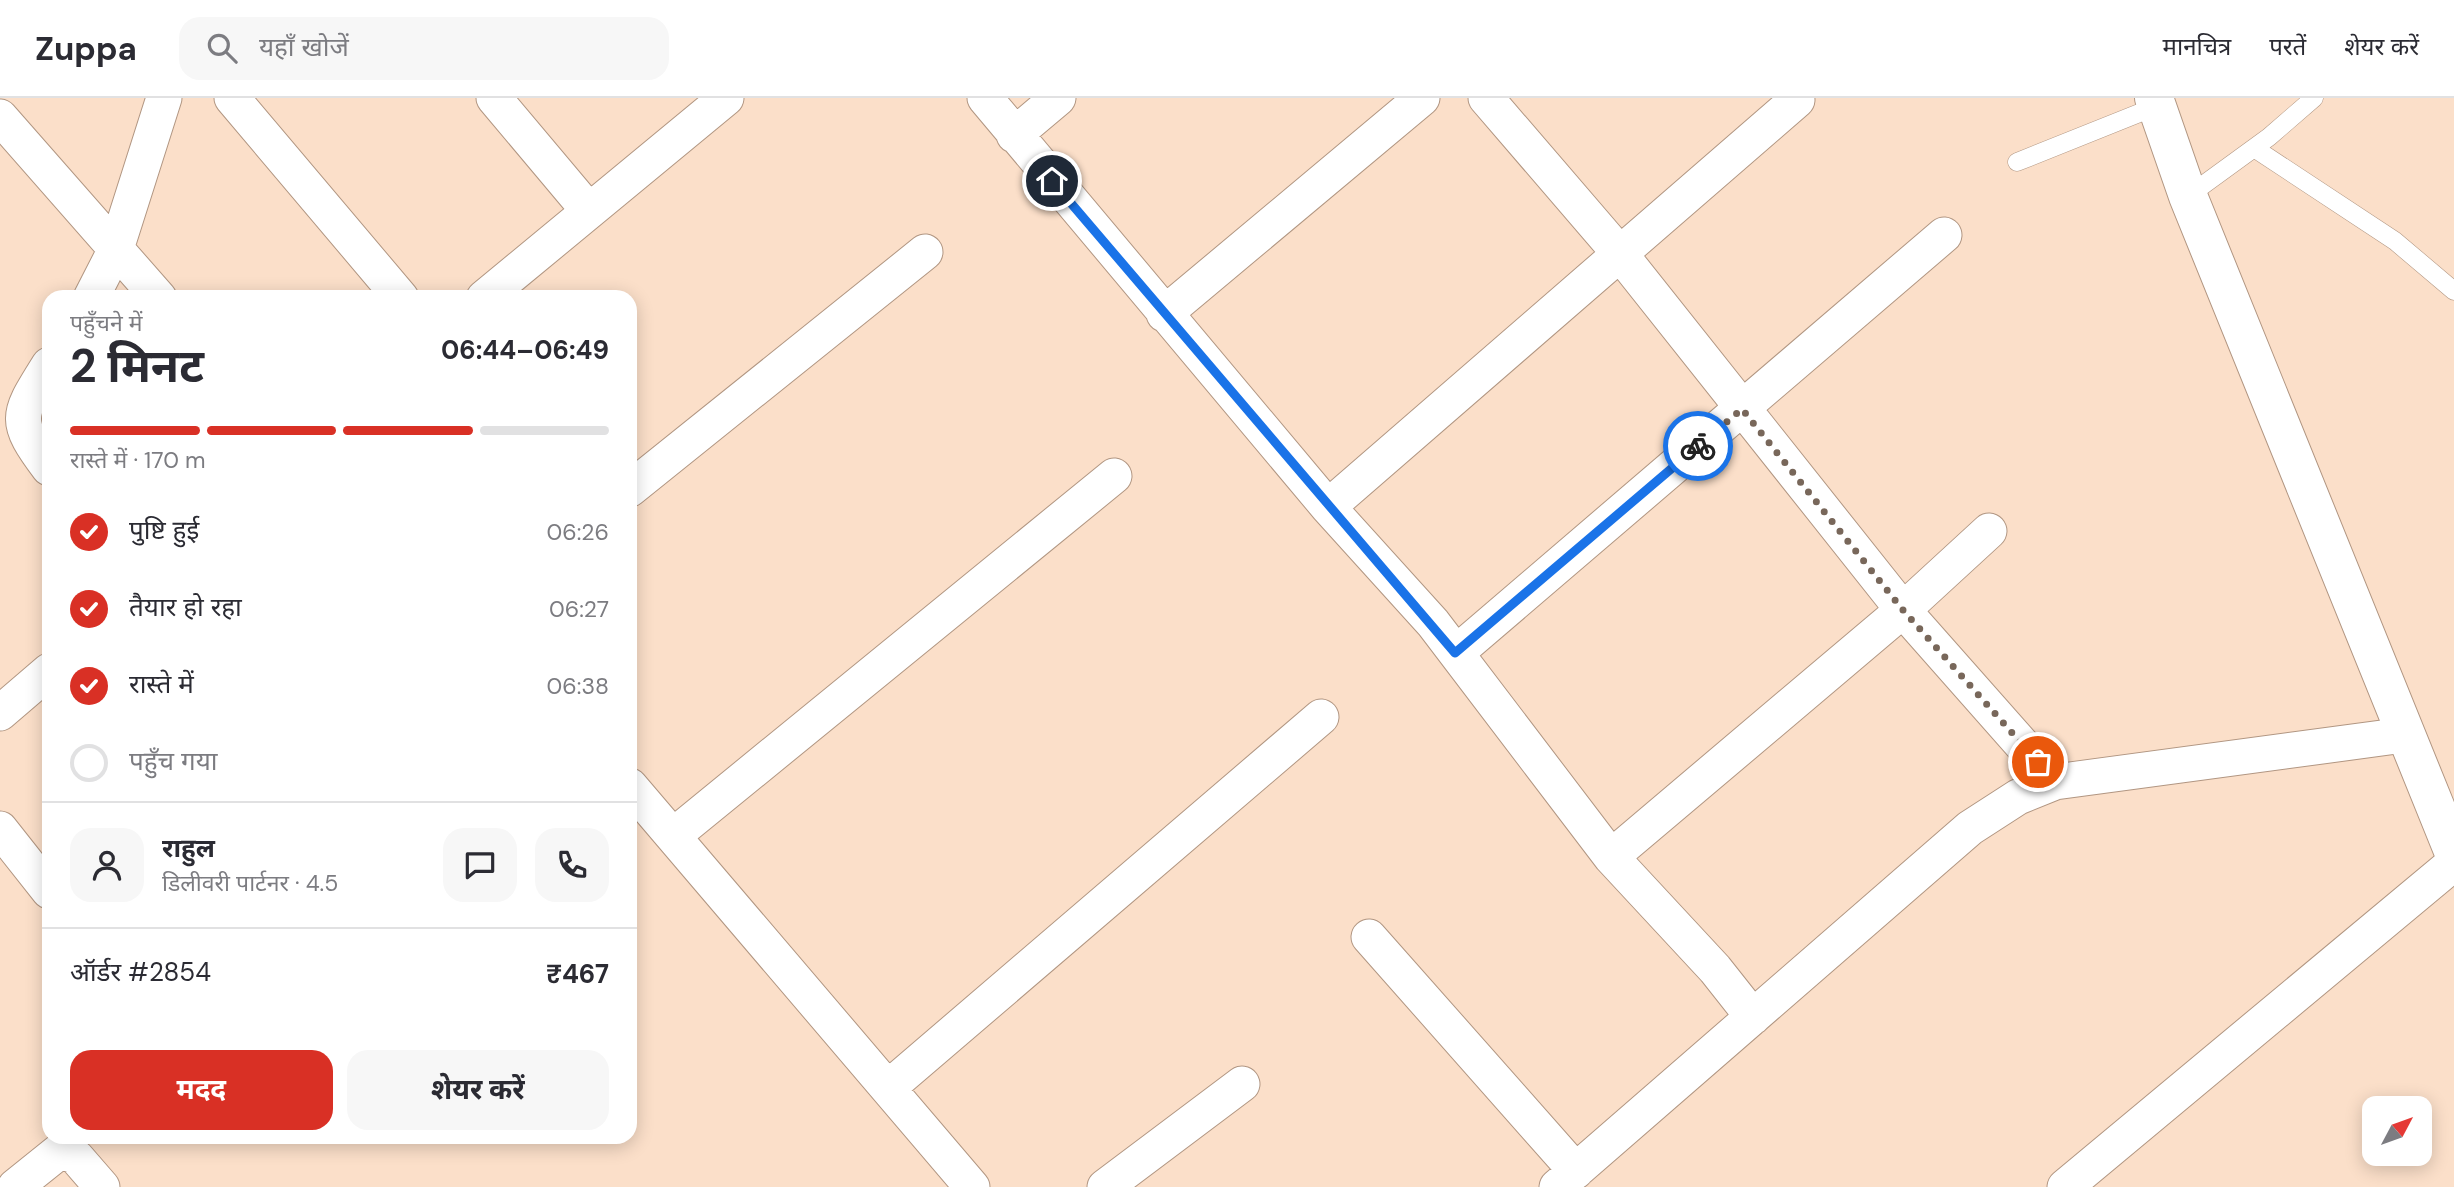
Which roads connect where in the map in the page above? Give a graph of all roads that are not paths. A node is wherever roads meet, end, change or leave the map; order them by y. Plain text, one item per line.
1 (164, 98) edge
2 (232, 98) edge
3 (494, 98) edge
4 (726, 98) edge
5 (985, 98) edge
6 (1058, 98) edge
7 (1422, 98) edge
8 (1486, 98) edge
9 (2314, 98) edge
10 (1797, 100) dead end
11 (2156, 102) edge
12 (0, 117) edge
13 (1014, 135) junction
14 (2254, 148) junction
15 (2017, 162) dead end
16 (2188, 195) junction
17 (589, 211) junction
18 (1944, 235) dead end
19 (116, 249) junction
20 (925, 252) dead end
21 (1622, 255) junction
22 (95, 290) edge
23 (152, 290) edge
24 (394, 290) edge
25 (494, 290) edge
26 (2454, 291) edge
27 (1164, 314) junction
28 (42, 376) edge
29 (0, 402) edge
30 (1742, 409) junction
31 (24, 429) junction
32 (42, 457) edge
33 (1114, 476) dead end
34 (637, 483) edge
35 (1328, 507) junction
36 (1989, 531) dead end
37 (1903, 610) junction
38 (1455, 653) junction
39 (42, 677) edge
40 (0, 713) edge
41 (1321, 717) dead end
42 (2404, 735) junction
43 (2055, 782) junction
44 (637, 794) edge
45 (0, 829) edge
46 (673, 836) junction
47 (2454, 853) edge
48 (1611, 857) junction
49 (2454, 863) edge
50 (42, 882) edge
51 (1368, 937) dead end
52 (1753, 1017) junction
53 (1242, 1084) dead end
54 (888, 1088) junction
55 (1567, 1179) edge
56 (15, 1187) edge
57 (102, 1187) edge
58 (972, 1187) edge
59 (1105, 1187) edge
60 (2065, 1187) edge

1 - 19 street
2 - 24 street
3 - 17 street
4 - 17 street
5 - 13 street
6 - 13 street
7 - 27 street
8 - 21 street
9 - 14 lane
10 - 21 street
11 - 15 lane
11 - 16 street
12 - 19 street
13 - 27 street
14 - 16 lane
14 - 26 lane
16 - 42 street
17 - 25 street
18 - 30 street
19 - 22 street
19 - 23 street
20 - 34 street
21 - 30 street
21 - 35 street
27 - 35 street
28 - 31 street
29 - 31 street
30 - 37 street
30 - 38 street
31 - 32 street
33 - 46 street
35 - 38 street
36 - 37 street
37 - 43 street
37 - 48 street
38 - 48 street
39 - 40 street
41 - 54 street
42 - 43 street
42 - 47 street
43 - 52 street
44 - 46 street
45 - 50 street
46 - 54 street
48 - 52 street
49 - 60 street
51 - 55 street
52 - 55 street
53 - 59 street
54 - 58 street
56 - 57 street

